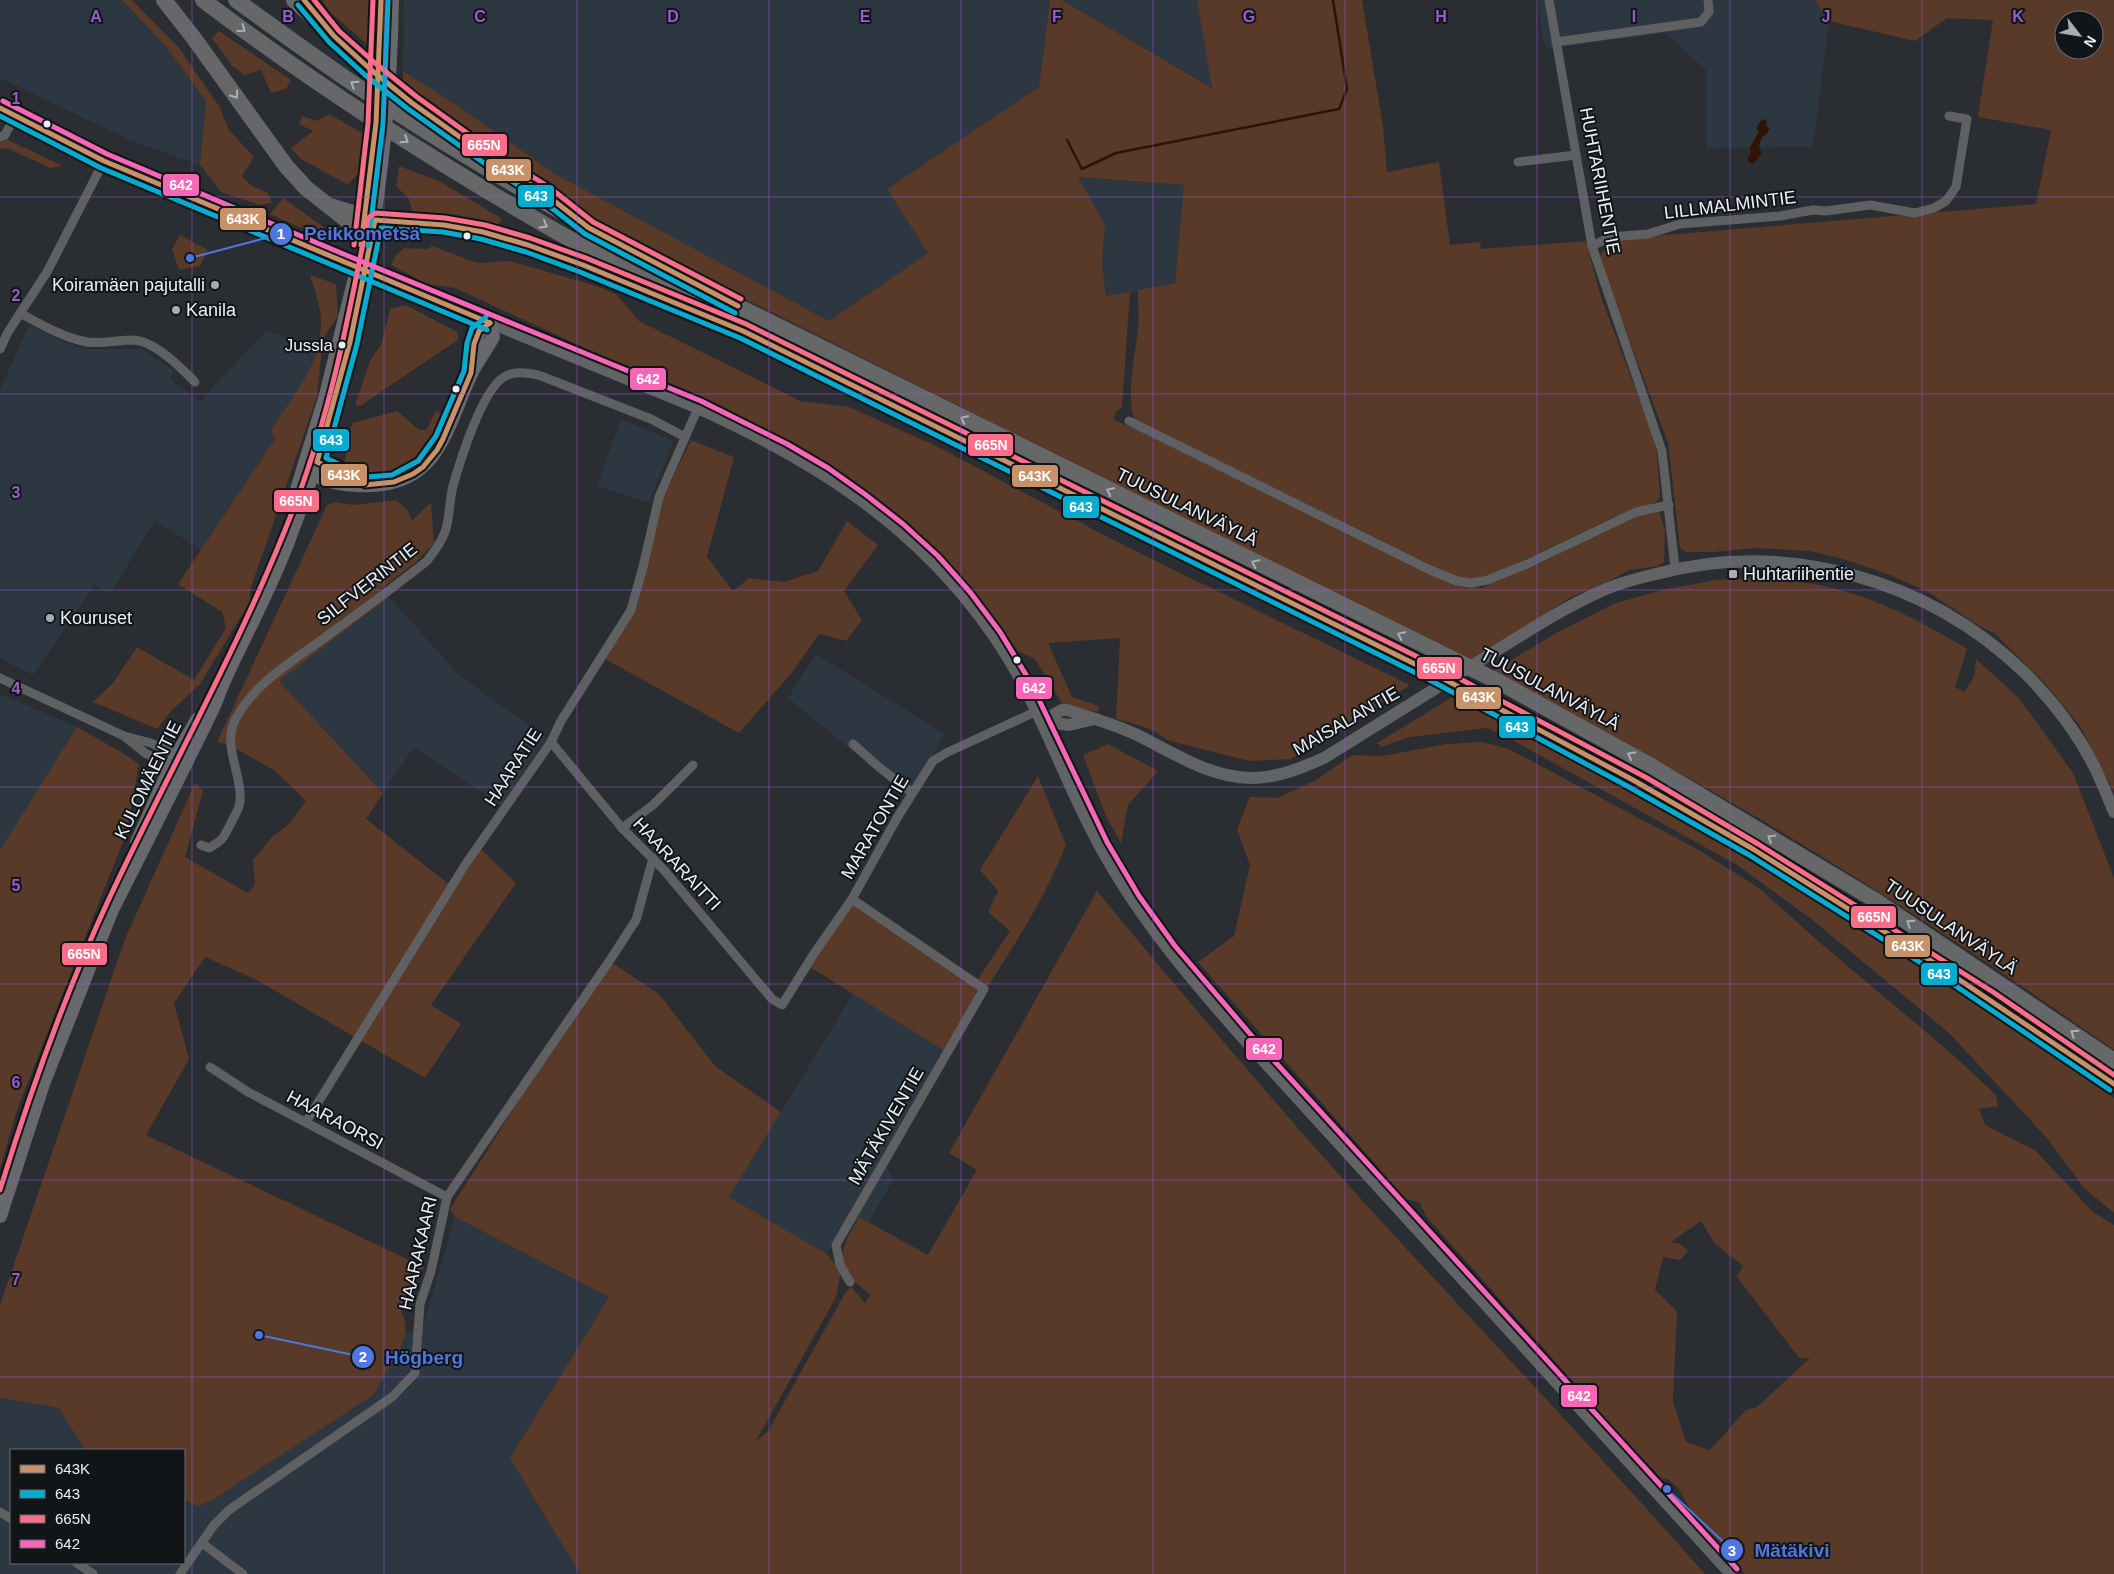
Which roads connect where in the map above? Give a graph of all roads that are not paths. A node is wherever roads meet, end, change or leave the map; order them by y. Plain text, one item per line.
1 (164, 0) edge
2 (203, 0) edge
3 (236, 0) edge
4 (294, 0) edge
5 (304, 0) edge
6 (381, 0) edge
7 (392, 0) edge
8 (1549, 0) edge
9 (1708, 0) edge
10 (334, 36) junction
11 (1556, 42) junction
12 (386, 52) junction
13 (0, 108) edge
14 (16, 116) junction
15 (1949, 116) dead end
16 (0, 137) edge
17 (1576, 155) junction
18 (104, 161) junction
19 (1518, 162) dead end
20 (330, 206) junction
21 (370, 219) junction
22 (589, 228) junction
23 (362, 240) junction
24 (1592, 246) junction
25 (20, 314) junction
26 (490, 323) junction
27 (743, 331) junction
28 (0, 349) edge
29 (195, 382) dead end
30 (698, 408) junction
31 (1129, 421) dead end
32 (685, 437) junction
33 (312, 467) junction
34 (1668, 505) junction
35 (1675, 568) junction
36 (0, 678) edge
37 (1040, 716) junction
38 (551, 742) junction
39 (853, 744) dead end
40 (178, 762) junction
41 (693, 765) dead end
42 (912, 793) junction
43 (2114, 812) edge
44 (622, 828) junction
45 (201, 845) dead end
46 (653, 858) junction
47 (852, 899) junction
48 (782, 1005) joint
49 (2114, 1061) edge
50 (210, 1067) dead end
51 (2114, 1084) edge
52 (306, 1122) junction
53 (447, 1197) junction
54 (0, 1216) edge
55 (850, 1282) dead end
56 (202, 1543) junction
57 (78, 1564) edge
58 (93, 1574) edge
59 (180, 1574) edge
60 (242, 1574) edge
61 (1731, 1574) edge

1 -> 20 highway
2 -> 27 highway
22 -> 3 highway, TUUSULANVÄYLÄ
4 - 10 highway
5 - 10 highway
6 - 12 main road, KULOMÄENTIE
7 - 12 main road, KULOMÄENTIE
8 - 11 street, HUHTARIIHENTIE
9 - 11 street
10 - 22 highway
11 - 17 street, HUHTARIIHENTIE
12 - 21 main road, KULOMÄENTIE
13 - 14 main road
14 - 16 street
14 - 18 main road
15 - 24 street, LILLMALMINTIE
17 - 19 street
17 - 24 street, HUHTARIIHENTIE
18 - 25 street
18 - 26 main road
20 - 21 highway
20 - 23 highway
21 - 23 main road, KULOMÄENTIE
21 - 27 highway
21 - 33 main road, KULOMÄENTIE
49 -> 22 highway, TUUSULANVÄYLÄ
23 - 33 main road, KULOMÄENTIE
24 - 34 street, HUHTARIIHENTIE
25 - 28 street
25 - 29 street
26 - 30 main road
26 - 33 main road
27 - 51 highway
30 - 32 street, HAARATIE
30 - 37 main road
31 - 34 street
32 - 38 street, HAARATIE
32 - 45 street, SILFVERINTIE
33 - 40 main road, KULOMÄENTIE
34 - 35 street, HUHTARIIHENTIE
35 - 37 main road, MAISALANTIE
35 - 43 main road, MAISALANTIE
36 - 40 street
37 - 42 street, MARATONTIE
37 - 61 main road
38 - 44 street, HAARARAITTI
38 - 52 street, HAARATIE
39 - 42 street
40 - 54 main road, KULOMÄENTIE
41 - 44 street
42 - 47 street, MARATONTIE
44 - 46 street, HAARARAITTI
46 - 48 street, HAARARAITTI
46 - 53 street, HAARAKAARI
47 - 48 street, MARATONTIE
47 - 55 street, MÄTÄKIVENTIE
50 - 52 street, HAARAORSI
52 - 53 street, HAARAORSI
53 - 56 street, HAARAKAARI
56 - 59 street, HAARAKAARI
56 - 60 street
57 - 58 street

